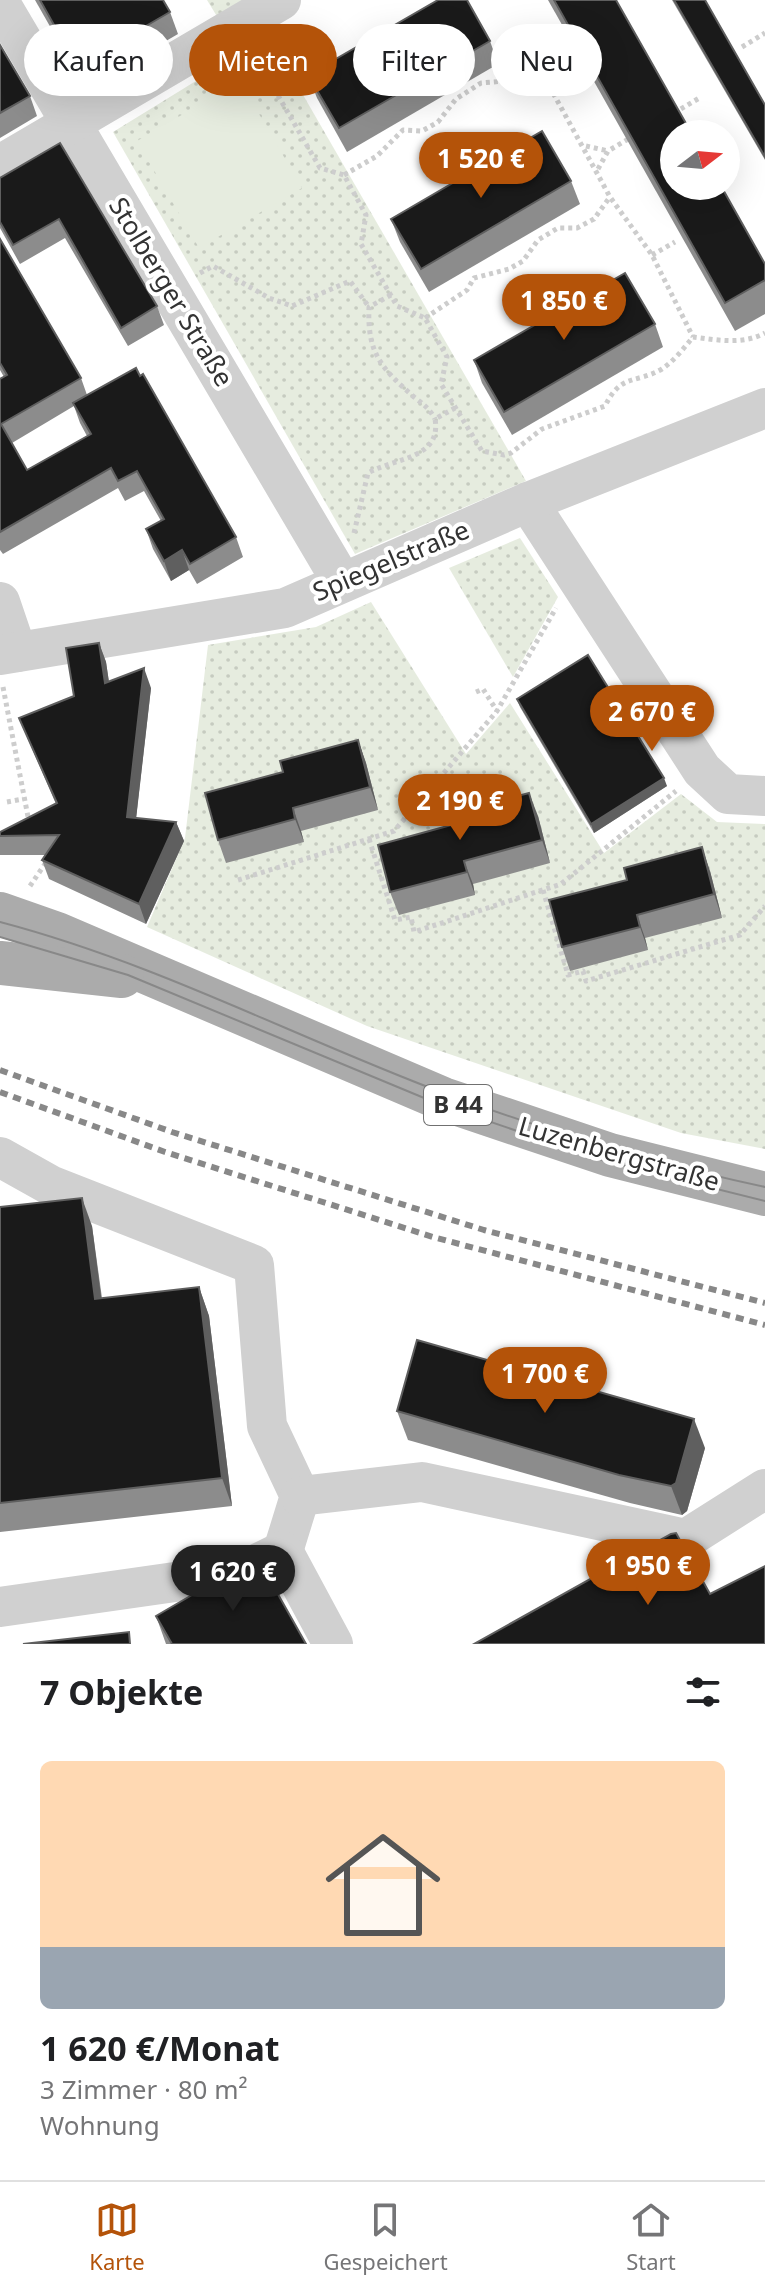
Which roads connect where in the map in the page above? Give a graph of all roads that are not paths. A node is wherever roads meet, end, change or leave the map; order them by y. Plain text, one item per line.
1 (281, 0) edge
2 (0, 3) edge
3 (71, 124) junction
4 (0, 165) edge
5 (765, 408) edge
6 (528, 502) junction
7 (342, 582) junction
8 (0, 602) edge
9 (7, 665) edge
10 (765, 796) edge
11 (15, 900) edge
12 (0, 963) edge
13 (164, 980) junction
14 (0, 1157) edge
15 (765, 1194) edge
16 (765, 1489) edge
17 (300, 1496) junction
18 (283, 1551) junction
19 (0, 1607) edge
20 (333, 1644) edge

1 - 3 street
2 - 3 street, Stolberger Straße
3 - 4 street
3 - 7 street, Stolberger Straße
5 - 6 street, Spiegelstraße
6 - 7 street, Spiegelstraße
6 - 10 street
7 - 9 street, Spiegelstraße
8 - 9 street
11 - 13 main road, Luzenbergstraße / B 44
12 - 13 main road, Luzenbergstraße / B 44
13 - 15 main road, Luzenbergstraße / B 44
14 - 17 street
16 - 17 street
17 - 18 street
18 - 19 street
18 - 20 street

